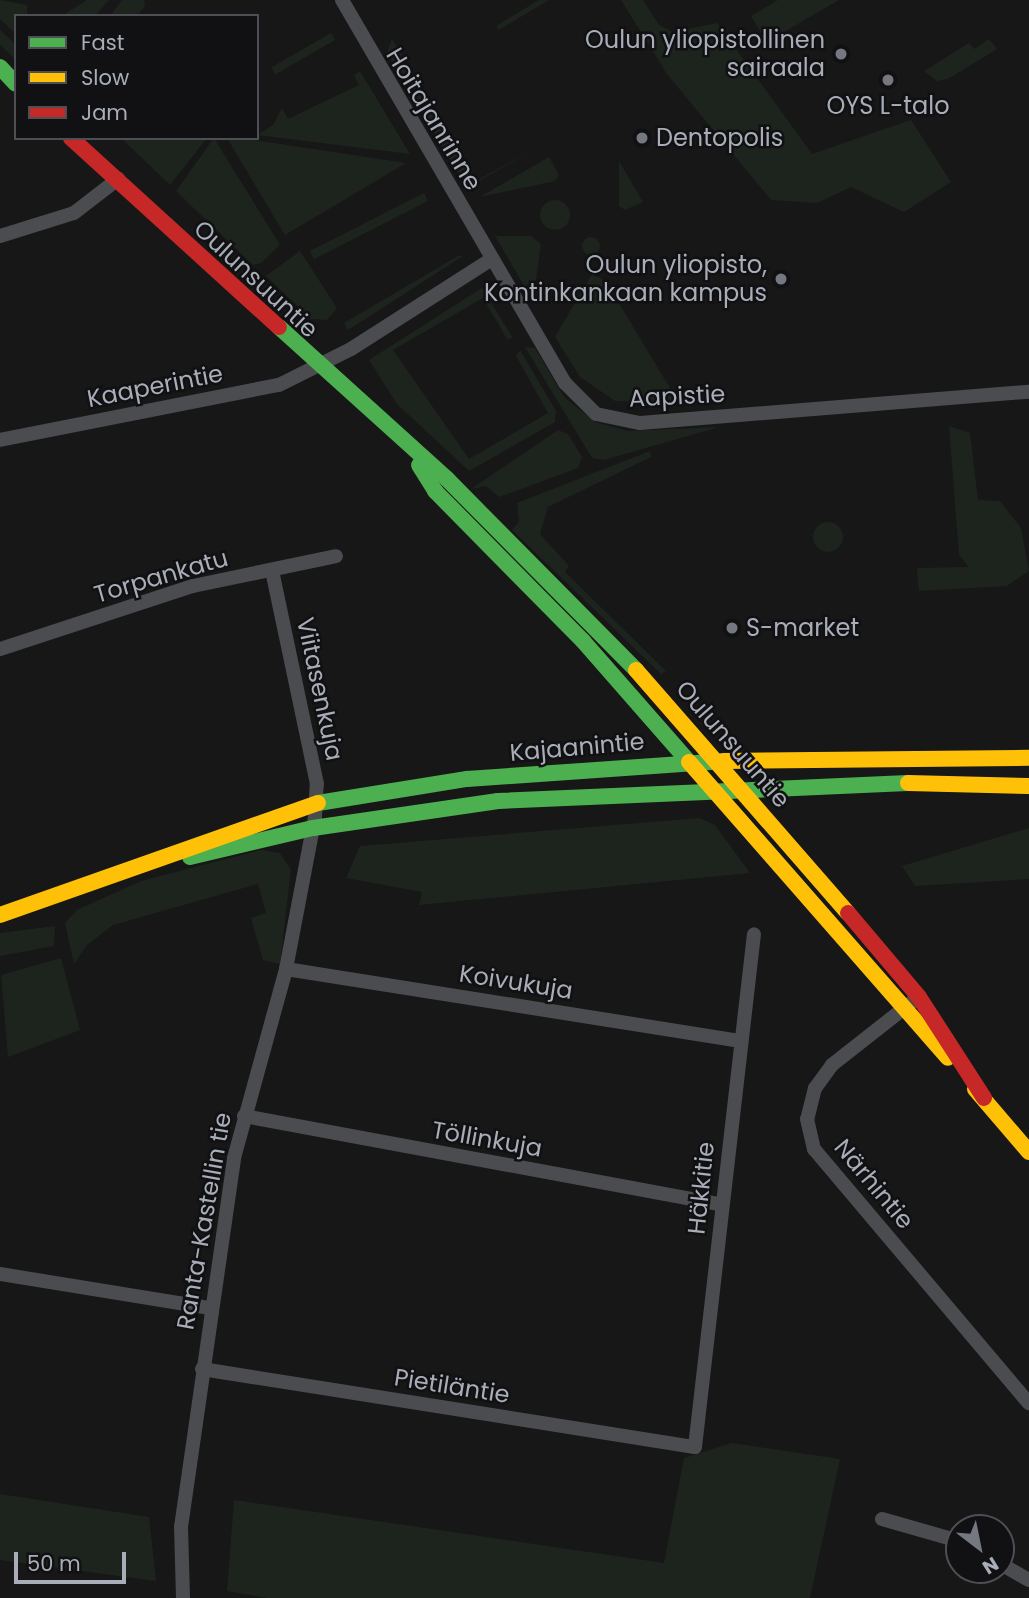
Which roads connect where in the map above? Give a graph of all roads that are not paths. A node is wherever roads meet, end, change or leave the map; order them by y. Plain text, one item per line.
1 (342, 0) edge
2 (0, 67) edge
3 (14, 82) edge
4 (73, 140) edge
5 (118, 179) junction
6 (0, 236) edge
7 (492, 260) junction
8 (315, 365) junction
9 (1029, 392) edge
10 (0, 440) edge
11 (411, 452) junction
12 (336, 556) dead end
13 (272, 571) junction
14 (0, 649) edge
15 (1029, 758) edge
16 (720, 760) junction
17 (686, 761) junction
18 (743, 786) junction
19 (1029, 786) edge
20 (711, 787) junction
21 (315, 816) junction
22 (141, 867) junction
23 (0, 915) edge
24 (754, 934) dead end
25 (286, 969) junction
26 (919, 997) junction
27 (904, 1009) junction
28 (739, 1041) junction
29 (984, 1098) junction
30 (244, 1116) junction
31 (1029, 1152) edge
32 (722, 1205) junction
33 (0, 1274) edge
34 (211, 1308) junction
35 (202, 1369) junction
36 (1029, 1403) edge
37 (695, 1447) joint
38 (882, 1518) dead end
39 (945, 1537) edge
40 (183, 1598) edge

1 - 7 street, Hoitajanrinne
2 - 3 main road
4 - 5 main road, Oulunsuuntie
5 - 6 street
5 - 8 main road, Oulunsuuntie
7 - 8 street
7 - 9 street, Aapistie
8 - 10 street, Kaaperintie
8 - 11 main road, Oulunsuuntie
11 - 16 main road, Oulunsuuntie
11 - 17 main road, Oulunsuuntie
12 - 13 street, Torpankatu
13 - 14 street, Torpankatu
13 - 21 street, Viitasenkuja
15 - 16 main road, Kajaanintie
16 - 17 main road, Kajaanintie
16 - 18 main road, Oulunsuuntie
17 - 20 main road, Oulunsuuntie
17 - 21 main road, Kajaanintie
18 - 19 main road, Kajaanintie
18 - 20 main road, Kajaanintie
18 - 26 main road, Oulunsuuntie
20 - 21 main road, Kajaanintie
20 - 27 main road, Oulunsuuntie
21 - 22 main road, Kajaanintie
21 - 22 main road, Kajaanintie
21 - 25 street, Ranta-Kastellin tie
22 - 23 main road, Kajaanintie
24 - 28 street, Häkkitie
25 - 28 street, Koivukuja
25 - 30 street, Ranta-Kastellin tie
26 - 27 street, Närhintie
26 - 29 main road, Oulunsuuntie
27 - 29 main road, Oulunsuuntie
27 - 36 street, Närhintie
28 - 32 street, Häkkitie
29 - 31 main road, Oulunsuuntie
30 - 32 street, Töllinkuja
30 - 34 street, Ranta-Kastellin tie
32 - 37 street, Häkkitie
33 - 34 street
34 - 35 street, Ranta-Kastellin tie
35 - 37 street, Pietiläntie
35 - 40 street, Ranta-Kastellin tie
38 - 39 street

